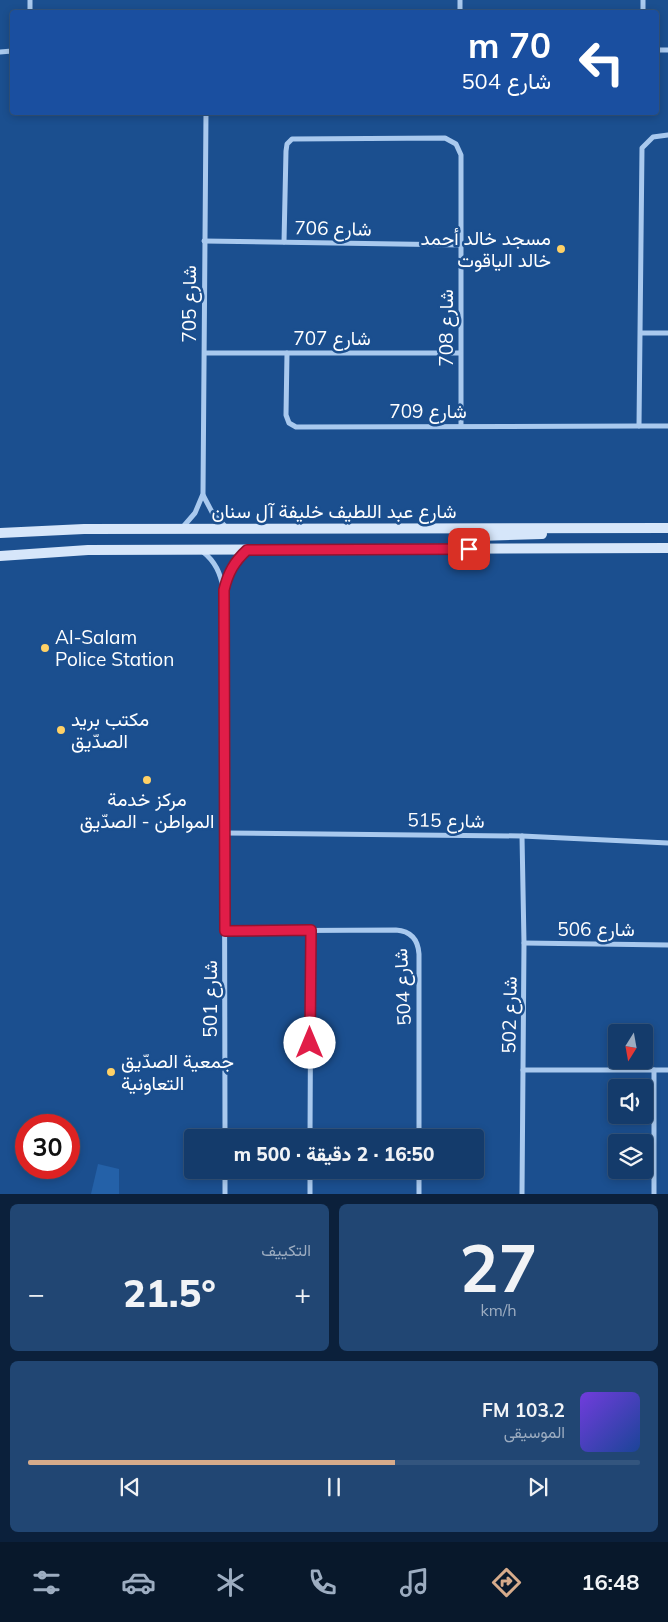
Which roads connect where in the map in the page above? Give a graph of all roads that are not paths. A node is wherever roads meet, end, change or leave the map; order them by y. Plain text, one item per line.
1 (206, 115) edge
2 (668, 135) edge
3 (204, 241) junction
4 (284, 242) junction
5 (461, 245) junction
6 (641, 333) junction
7 (668, 334) edge
8 (204, 353) junction
9 (287, 353) junction
10 (460, 353) junction
11 (461, 426) junction
12 (640, 426) junction
13 (668, 426) edge
14 (203, 494) junction
15 (181, 528) junction
16 (228, 528) junction
17 (455, 528) junction
18 (562, 528) junction
19 (668, 528) edge
20 (0, 533) edge
21 (668, 548) edge
22 (454, 549) junction
23 (469, 549) junction
24 (247, 550) junction
25 (202, 551) junction
26 (0, 556) edge
27 (224, 590) junction
28 (224, 833) junction
29 (522, 836) junction
30 (668, 843) edge
31 (311, 930) junction
32 (225, 931) junction
33 (524, 944) junction
34 (668, 944) edge
35 (523, 1070) junction
36 (654, 1070) junction
37 (668, 1070) edge
38 (225, 1129) edge
39 (310, 1129) edge
40 (419, 1129) edge
41 (225, 1179) edge
42 (310, 1179) edge
43 (419, 1179) edge
44 (225, 1194) edge
45 (310, 1194) edge
46 (419, 1194) edge
47 (522, 1194) edge
48 (654, 1194) edge

1 - 3 street, شارع 705
2 - 6 street
3 - 4 street, شارع 706
3 - 8 street, شارع 705
4 - 5 street, شارع 706
4 - 5 street, شارع 708
5 - 10 street, شارع 708
6 - 7 street
6 - 12 street
8 - 9 street, شارع 707
8 - 14 street, شارع 705
9 - 10 street, شارع 707
9 - 11 street, شارع 709
10 - 11 street, شارع 708
11 - 12 street, شارع 709
12 - 13 street, شارع 709
14 - 15 street, شارع 705
14 - 16 street, شارع 705
15 - 16 street, شارع عبد اللطيف خليفة آل سنان
15 - 20 street, شارع عبد اللطيف خليفة آل سنان
16 - 17 street, شارع عبد اللطيف خليفة آل سنان
17 - 18 street, شارع عبد اللطيف خليفة آل سنان
17 - 22 street
18 - 19 street, شارع عبد اللطيف خليفة آل سنان
18 - 23 street
21 - 23 street, شارع عبد اللطيف خليفة آل سنان
22 - 23 street, شارع عبد اللطيف خليفة آل سنان
22 - 24 street, شارع عبد اللطيف خليفة آل سنان
24 - 25 street, شارع عبد اللطيف خليفة آل سنان
24 - 27 street, شارع 501
25 - 26 street, شارع عبد اللطيف خليفة آل سنان
25 - 27 street, شارع 501
27 - 28 street, شارع 501
28 - 29 street, شارع 515
28 - 32 street, شارع 501
29 - 30 street, شارع 515
29 - 33 street, شارع 502
31 - 32 street, شارع 504
31 - 39 street
31 - 40 street, شارع 504
32 - 38 street, شارع 501
33 - 34 street, شارع 506
33 - 35 street, شارع 502
35 - 36 street
35 - 47 street, شارع 502
36 - 37 street
36 - 48 street
41 - 44 street
42 - 45 street
43 - 46 street

